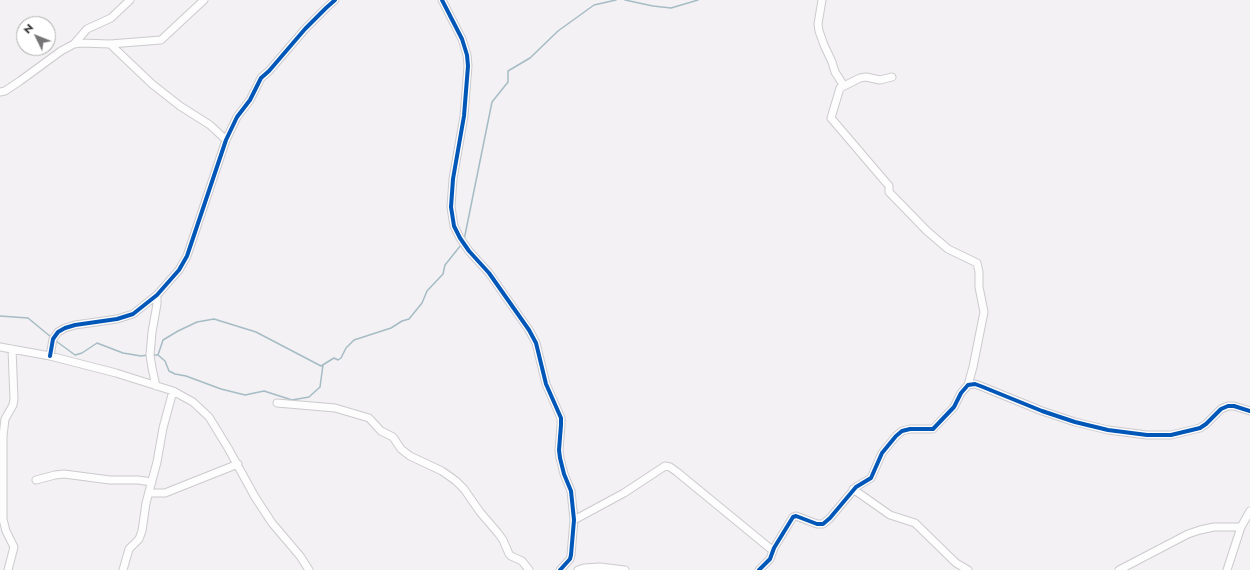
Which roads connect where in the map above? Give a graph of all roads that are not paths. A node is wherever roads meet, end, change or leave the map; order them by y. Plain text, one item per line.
1 (130, 0) edge
2 (204, 0) edge
3 (336, 0) edge
4 (442, 0) edge
5 (822, 0) edge
6 (74, 44) junction
7 (110, 44) junction
8 (892, 77) dead end
9 (844, 86) junction
10 (0, 92) edge
11 (226, 140) junction
12 (157, 295) junction
13 (0, 347) edge
14 (12, 349) junction
15 (50, 356) junction
16 (968, 385) junction
17 (156, 386) junction
18 (173, 392) junction
19 (277, 403) dead end
20 (1250, 411) edge
21 (238, 464) junction
22 (36, 480) dead end
23 (152, 482) junction
24 (854, 489) junction
25 (149, 493) junction
26 (1250, 512) edge
27 (574, 520) junction
28 (1241, 527) junction
29 (772, 550) junction
30 (8, 570) edge
31 (122, 570) edge
32 (309, 570) edge
33 (529, 570) edge
34 (560, 570) edge
35 (578, 570) edge
36 (625, 570) edge
37 (759, 570) edge
38 (968, 570) edge
39 (1119, 570) edge
40 (1227, 570) edge

1 - 6 street
2 - 7 street
3 - 11 street
4 - 27 street
5 - 9 street
6 - 7 street
6 - 10 street
7 - 11 street
8 - 9 street
9 - 16 street
11 - 12 street
12 - 15 street
12 - 17 street
13 - 14 street
14 - 15 street
14 - 30 street
15 - 17 street
16 - 20 street
16 - 24 street
17 - 18 street
18 - 21 street
18 - 23 street
19 - 33 street
21 - 25 street
21 - 32 street
22 - 23 street
23 - 25 street
24 - 29 street
24 - 38 street
25 - 31 street
26 - 28 street
27 - 29 street
27 - 34 street
28 - 39 street
28 - 40 street
29 - 37 street
35 - 36 street

